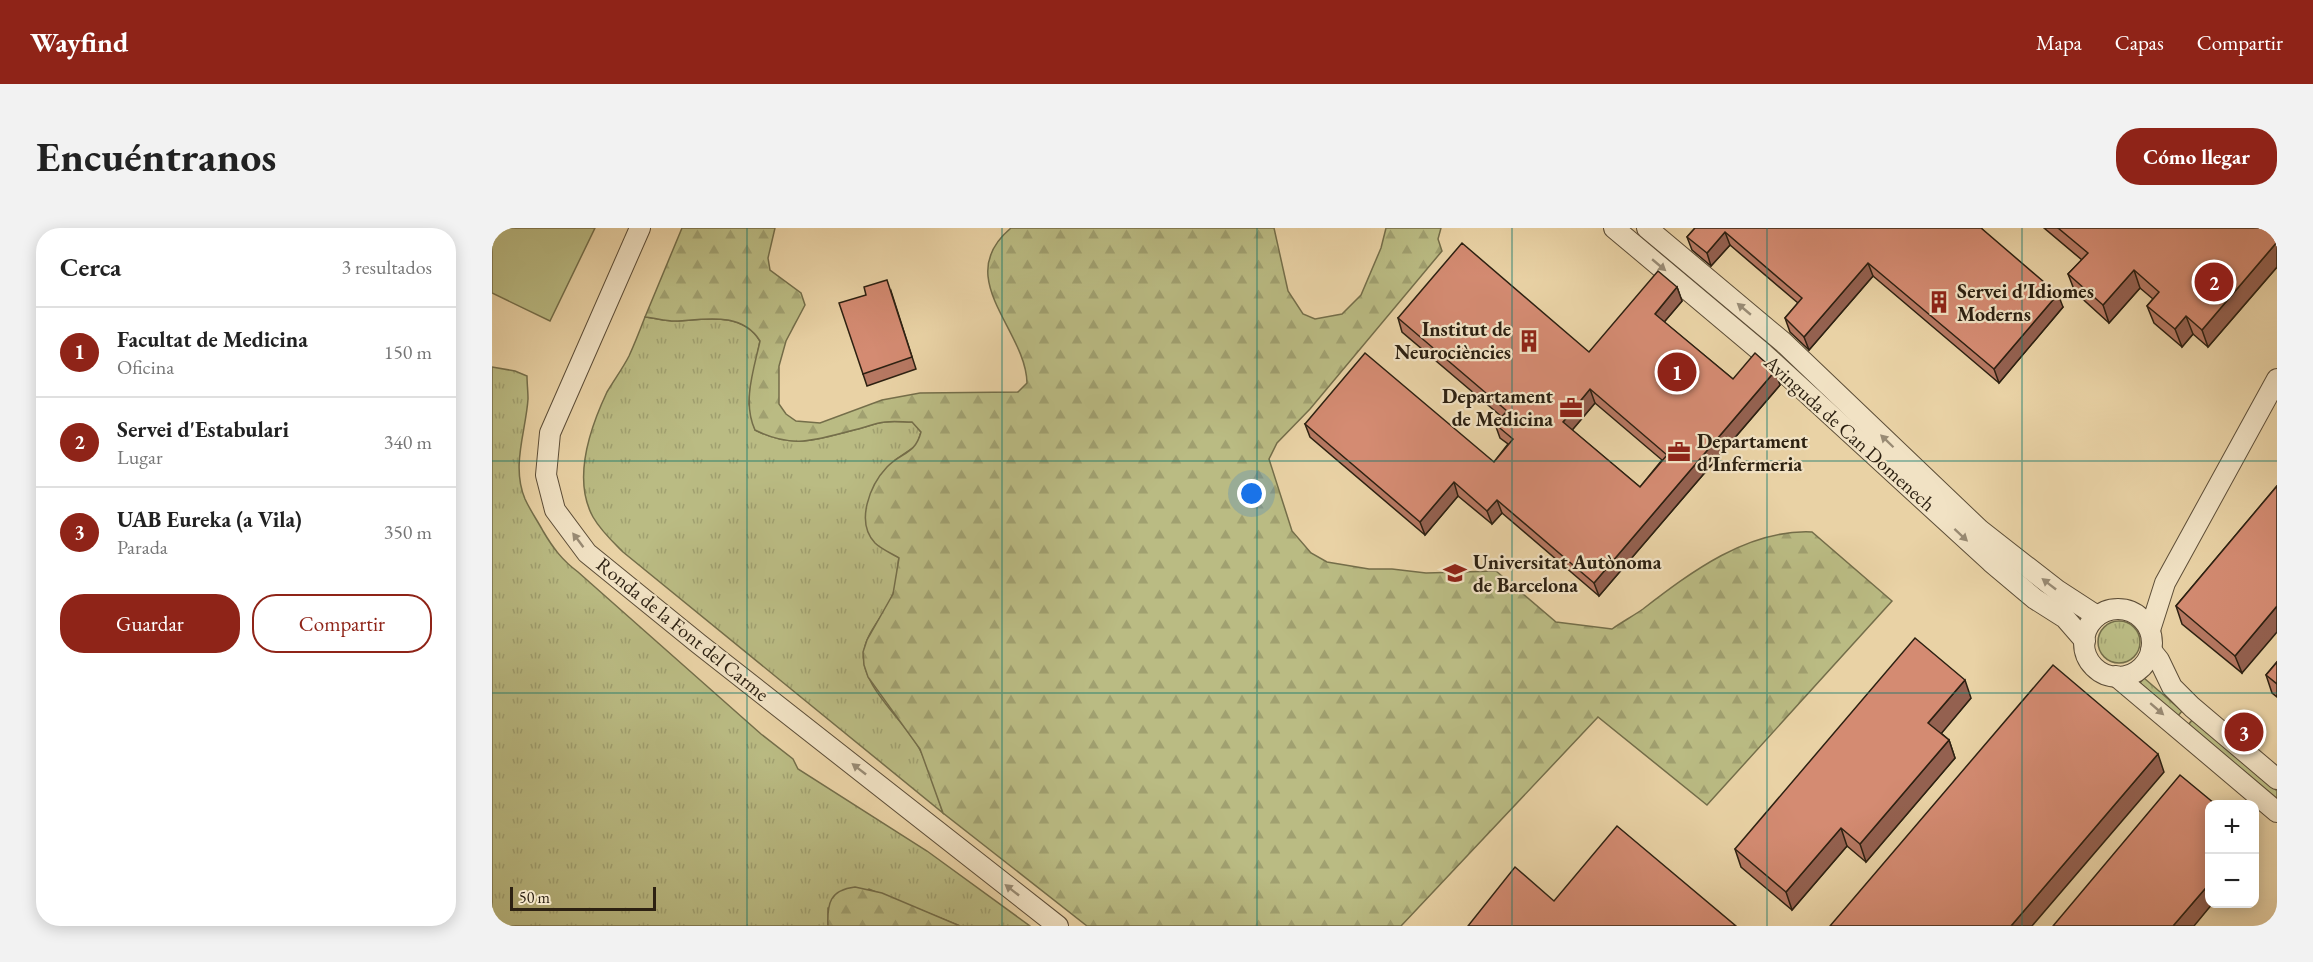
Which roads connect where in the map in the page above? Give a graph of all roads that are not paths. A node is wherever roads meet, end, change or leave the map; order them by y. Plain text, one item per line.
1 (640, 228) edge
2 (1614, 228) edge
3 (1647, 228) edge
4 (2277, 379) edge
5 (2165, 583) junction
6 (2128, 611) junction
7 (2097, 616) junction
8 (2150, 630) junction
9 (2085, 641) junction
10 (2151, 650) junction
11 (2116, 676) junction
12 (2277, 779) edge
13 (2277, 812) edge
14 (1058, 926) edge

14 -> 1 street, Ronda de la Font del Carme
2 -> 9 street, Avinguda de Can Domenech
7 -> 3 street, Avinguda de Can Domenech
4 - 5 street
5 - 6 street
5 - 8 street
6 - 7 street
6 - 8 street
7 - 9 street
8 - 10 street
9 - 11 street
10 - 11 street
10 - 12 street
11 -> 13 street

